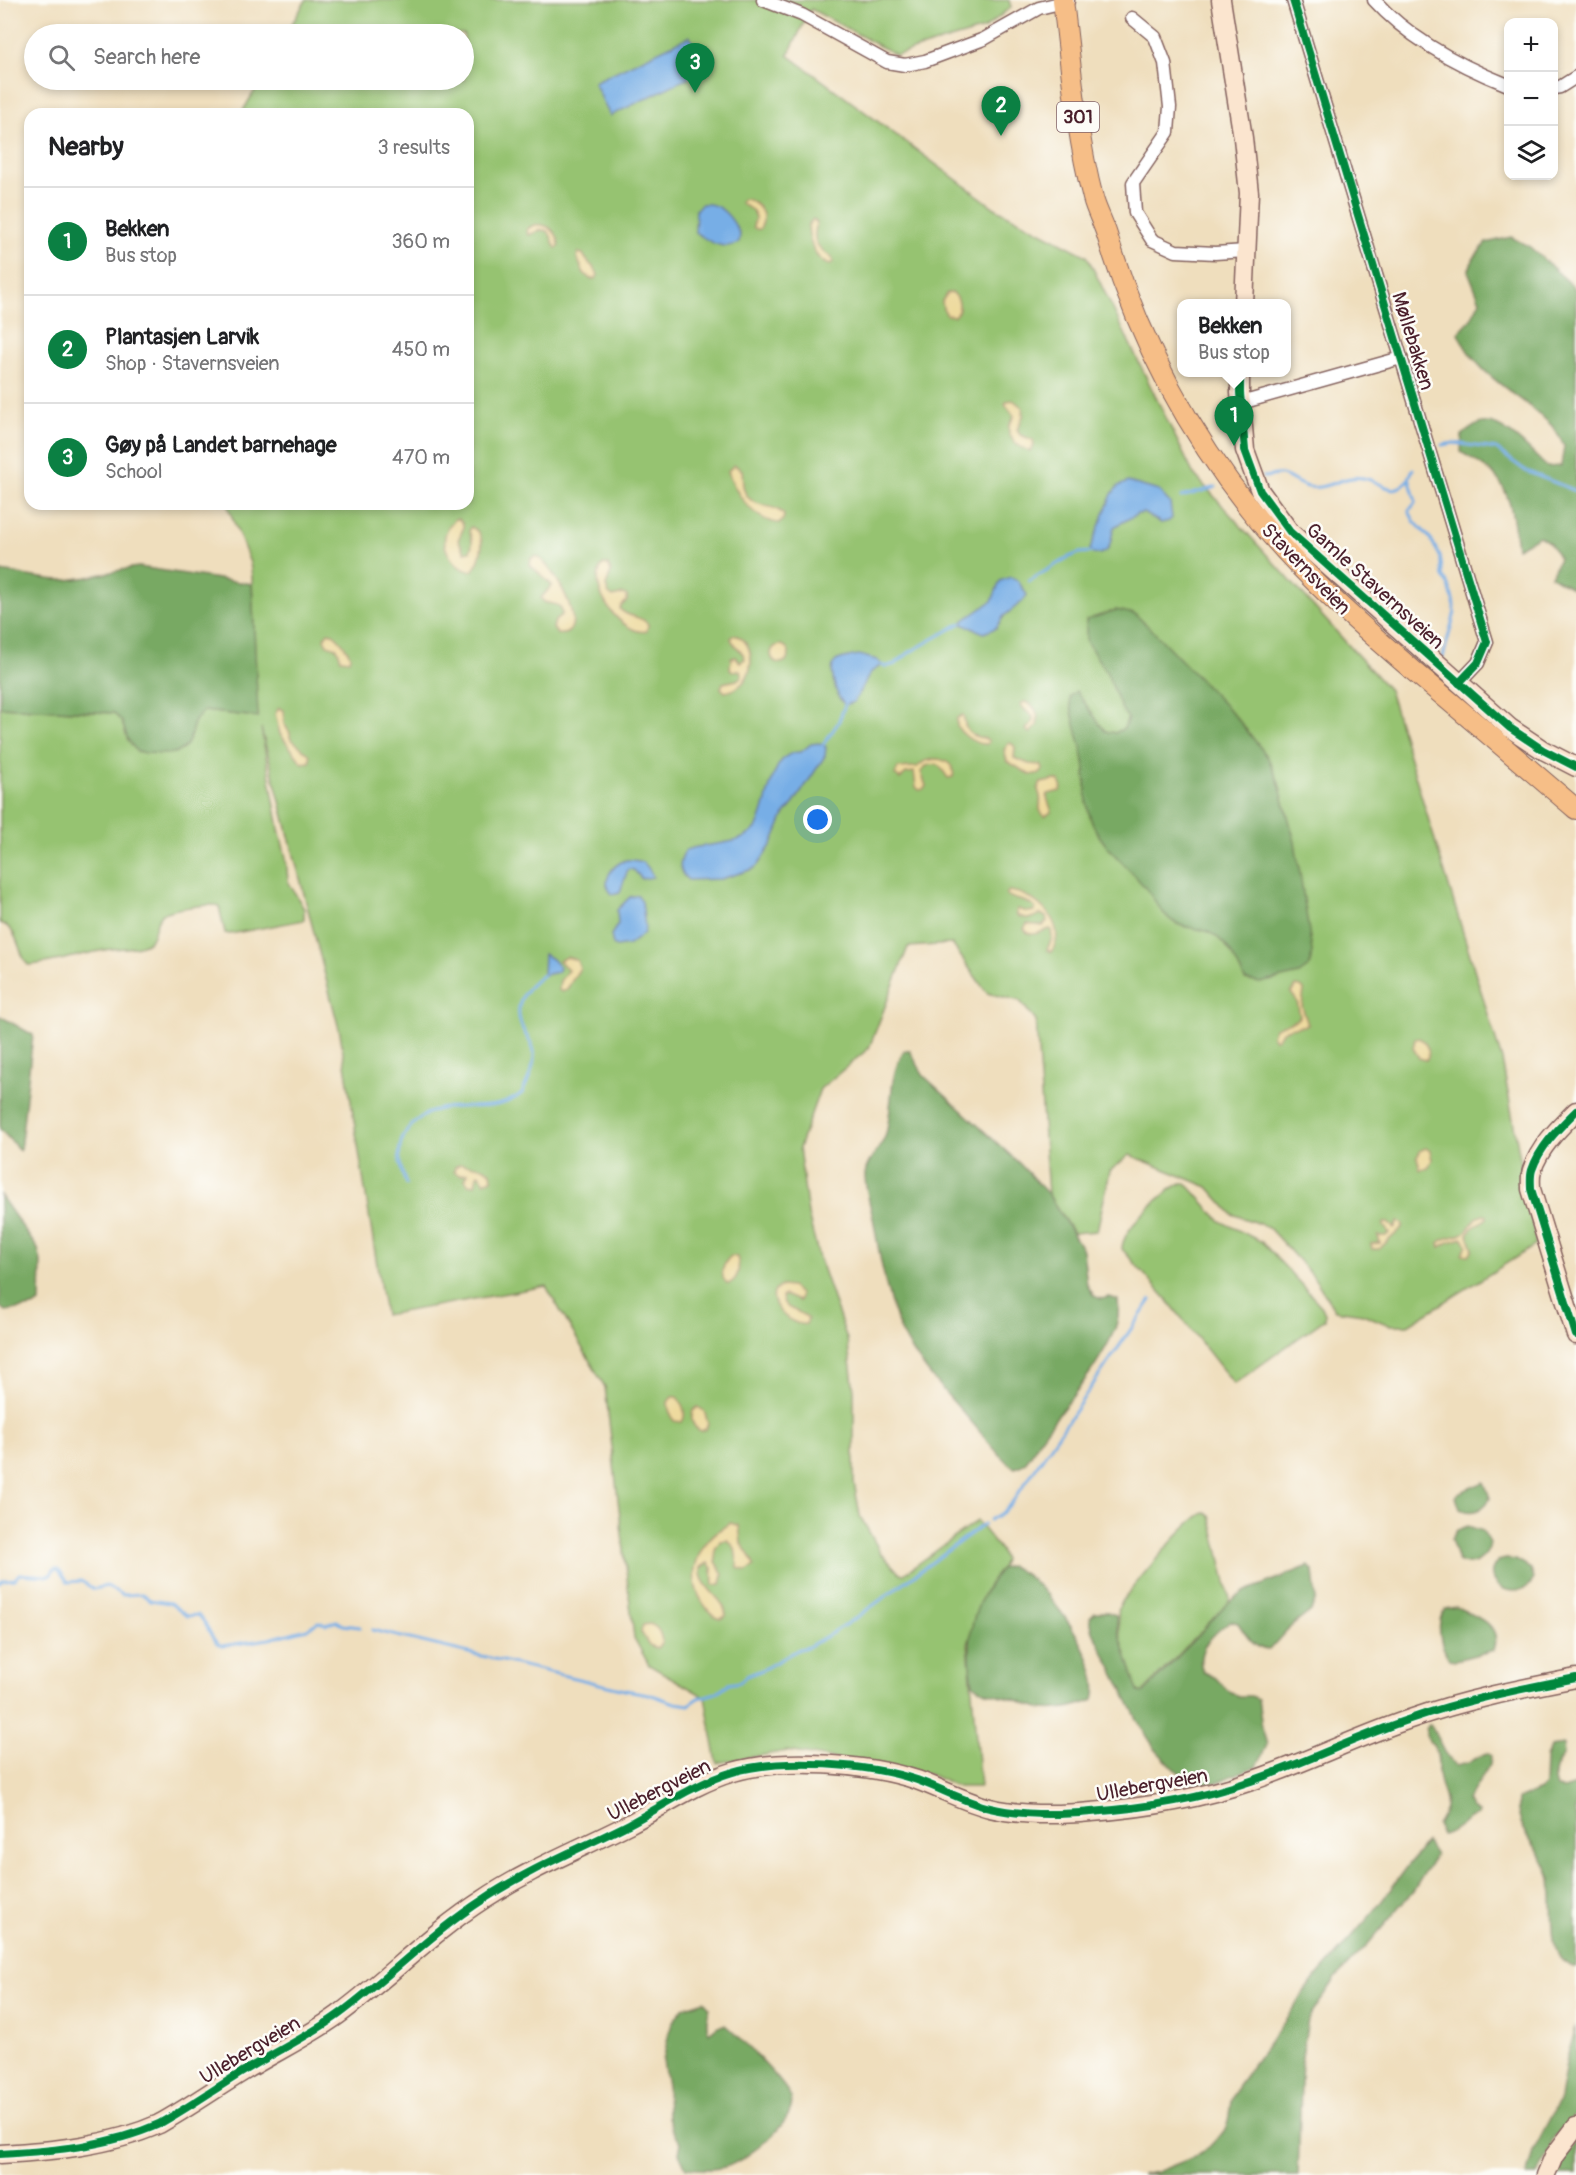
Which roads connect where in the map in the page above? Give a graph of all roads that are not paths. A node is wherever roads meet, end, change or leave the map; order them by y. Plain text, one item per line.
1 (763, 0) edge
2 (1221, 0) edge
3 (1293, 0) edge
4 (1374, 0) edge
5 (1068, 1) edge
6 (1132, 18) dead end
7 (1576, 77) edge
8 (1504, 83) edge
9 (1558, 87) edge
10 (1246, 251) junction
11 (1244, 299) edge
12 (1401, 358) junction
13 (1240, 377) edge
14 (1240, 403) junction
15 (1459, 684) junction
16 (1576, 767) edge
17 (1576, 809) edge
18 (1576, 1111) edge
19 (1576, 1335) edge
20 (1576, 1678) edge
21 (1576, 2127) edge
22 (0, 2154) edge
23 (1546, 2175) edge

1 - 5 street, Stavernsveien
2 - 10 street
3 - 12 street, Møllebakken
4 - 8 street
5 - 17 main road, Stavernsveien / 301
6 - 10 street
7 - 9 street
10 - 11 street
12 - 14 street, Møllebakken
12 - 15 street, Møllebakken
13 - 14 street, Gamle Stavernsveien
14 - 15 street, Gamle Stavernsveien
15 - 16 street, Gamle Stavernsveien
18 - 19 street
20 - 22 street, Ullebergveien
21 - 23 street

